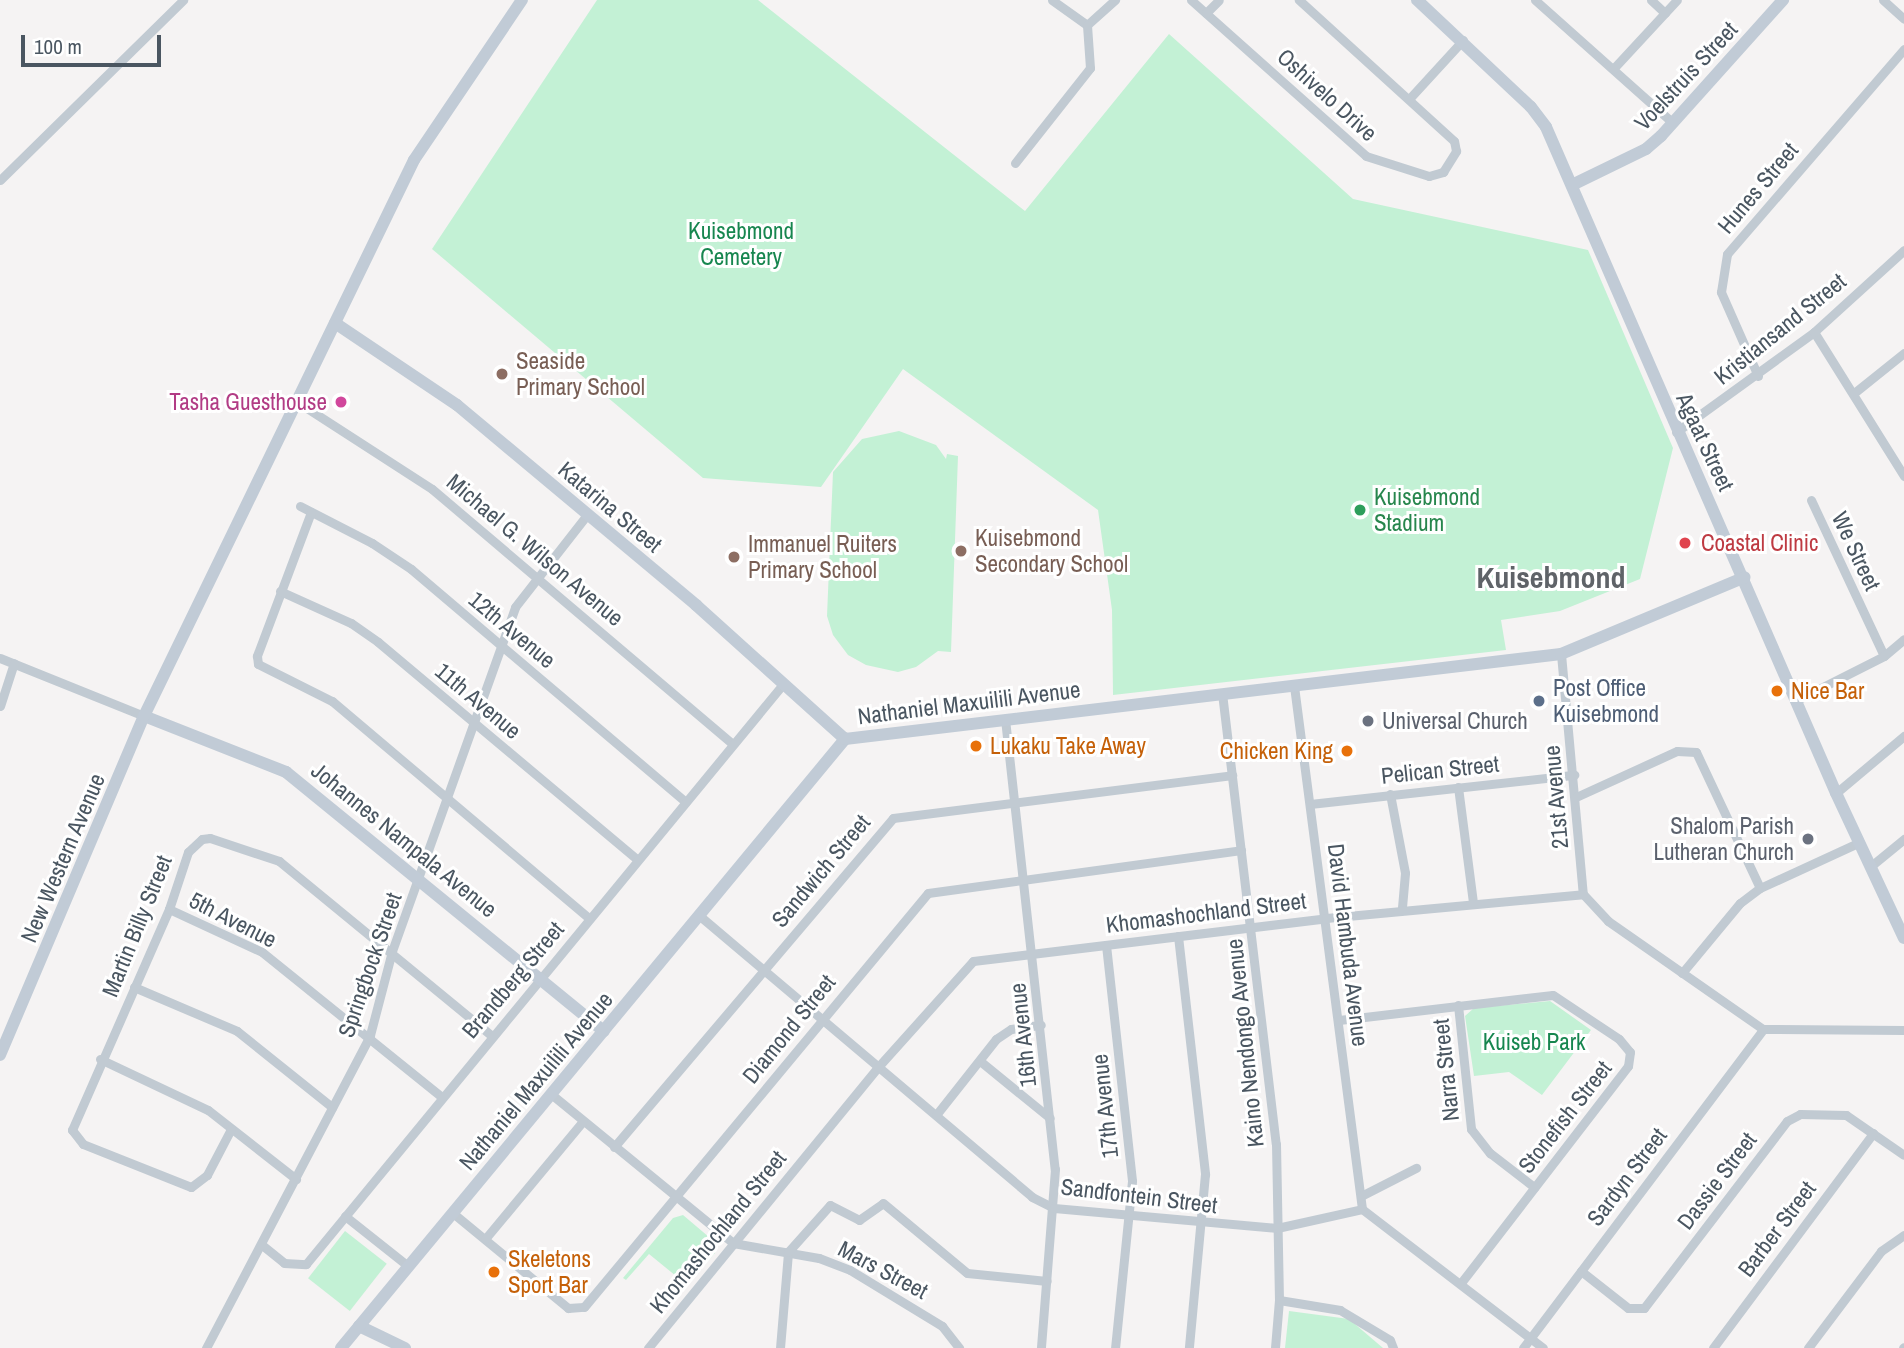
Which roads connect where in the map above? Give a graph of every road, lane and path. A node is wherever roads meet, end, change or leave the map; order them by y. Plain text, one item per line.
1 (183, 0) edge
2 (522, 0) edge
3 (1052, 0) edge
4 (1115, 0) edge
5 (1191, 0) edge
6 (1219, 0) edge
7 (1299, 0) edge
8 (1417, 0) edge
9 (1535, 0) edge
10 (1651, 0) edge
11 (1677, 0) edge
12 (1783, 0) edge
13 (1883, 0) edge
14 (1206, 13) junction
15 (1665, 13) junction
16 (1904, 19) edge
17 (1087, 25) junction
18 (1463, 40) junction
19 (1904, 49) edge
20 (1613, 69) junction
21 (1409, 99) junction
22 (1673, 123) junction
23 (1015, 163) dead end
24 (0, 180) edge
25 (1572, 185) junction
26 (1904, 250) edge
27 (335, 323) junction
28 (1814, 332) junction
29 (1904, 353) edge
30 (1758, 376) junction
31 (1854, 393) junction
32 (299, 403) junction
33 (1676, 432) junction
34 (1904, 476) edge
35 (1811, 500) dead end
36 (300, 506) dead end
37 (311, 512) junction
38 (587, 515) junction
39 (537, 575) junction
40 (1745, 577) junction
41 (279, 591) junction
42 (1904, 639) edge
43 (501, 646) junction
44 (1561, 654) junction
45 (1884, 656) junction
46 (0, 658) edge
47 (14, 663) junction
48 (784, 683) junction
49 (1294, 686) junction
50 (1222, 693) junction
51 (1797, 700) junction
52 (0, 706) edge
53 (145, 716) junction
54 (1005, 719) junction
55 (474, 722) junction
56 (1904, 736) edge
57 (845, 739) junction
58 (733, 744) junction
59 (1232, 775) junction
60 (1574, 775) junction
61 (1458, 787) junction
62 (1836, 793) junction
63 (1390, 794) junction
64 (1576, 797) junction
65 (1014, 800) junction
66 (448, 802) junction
67 (686, 802) junction
68 (1310, 804) junction
69 (1904, 839) edge
70 (1858, 843) junction
71 (1241, 850) junction
72 (638, 860) junction
73 (1871, 866) junction
74 (1022, 877) junction
75 (421, 878) junction
76 (1759, 888) junction
77 (1583, 894) junction
78 (1473, 904) junction
79 (169, 909) junction
80 (1402, 910) junction
81 (701, 917) junction
82 (589, 918) junction
83 (1326, 918) junction
84 (1251, 927) junction
85 (1178, 936) junction
86 (1904, 939) edge
87 (1106, 945) junction
88 (392, 951) junction
89 (1034, 954) junction
90 (763, 969) junction
91 (1682, 974) junction
92 (541, 978) junction
93 (134, 987) junction
94 (1458, 1005) junction
95 (821, 1019) junction
96 (1339, 1020) junction
97 (1041, 1025) junction
98 (1763, 1029) junction
99 (1904, 1030) edge
100 (604, 1031) junction
101 (370, 1035) junction
102 (492, 1036) junction
103 (0, 1055) edge
104 (100, 1059) junction
105 (980, 1061) junction
106 (878, 1067) junction
107 (551, 1094) junction
108 (442, 1097) junction
109 (332, 1108) junction
110 (936, 1115) junction
111 (1050, 1118) junction
112 (583, 1121) junction
113 (231, 1129) junction
114 (1873, 1133) junction
115 (614, 1147) junction
116 (1904, 1156) edge
117 (1416, 1168) dead end
118 (296, 1179) junction
119 (1534, 1187) junction
120 (675, 1196) junction
121 (1361, 1196) junction
122 (1054, 1208) junction
123 (1362, 1209) junction
124 (454, 1214) junction
125 (345, 1216) junction
126 (1130, 1216) junction
127 (1203, 1223) junction
128 (1277, 1228) junction
129 (1904, 1234) edge
130 (485, 1239) junction
131 (733, 1243) junction
132 (262, 1245) junction
133 (788, 1252) junction
134 (408, 1266) junction
135 (1581, 1271) junction
136 (1047, 1281) junction
137 (1461, 1283) junction
138 (1279, 1300) junction
139 (359, 1326) junction
140 (1531, 1338) junction
141 (206, 1348) edge
142 (341, 1348) edge
143 (405, 1348) edge
144 (648, 1348) edge
145 (780, 1348) edge
146 (959, 1348) edge
147 (1041, 1348) edge
148 (1115, 1348) edge
149 (1189, 1348) edge
150 (1275, 1348) edge
151 (1394, 1348) edge
152 (1523, 1348) edge
153 (1543, 1348) edge
154 (1713, 1348) edge
155 (1808, 1348) edge

1 - 24 street
2 - 27 street, New Western Avenue
3 - 17 street
4 - 17 street
5 - 14 street, Oshivelo Drive
6 - 14 street
7 - 21 street, Oshivelo Drive
8 - 18 street, Agaat Street
9 - 20 street
10 - 15 street
11 - 15 street
12 - 22 street, Voelstruis Street
13 - 16 street
14 - 21 street, Oshivelo Drive
15 - 20 street
17 - 23 street
18 - 21 street
18 - 25 street, Agaat Street
19 - 30 street, Hunes Street
20 - 22 street
22 - 25 street, Voelstruis Street
25 - 33 street, Agaat Street
26 - 28 street, Kristiansand Street
27 - 32 street, New Western Avenue
27 - 38 street, Katarina Street
28 - 30 street, Kristiansand Street
28 - 31 street
29 - 31 street
30 - 33 street, Kristiansand Street
31 - 34 street
32 - 39 street, Michael G. Wilson Avenue
32 - 53 street, New Western Avenue
33 - 40 street, Agaat Street
35 - 45 street, We Street
36 - 37 street, 12th Avenue
37 - 41 street
37 - 43 street, 12th Avenue
38 - 39 street, Springbock Street
38 - 48 street, Katarina Street
39 - 43 street, Springbock Street
39 - 58 street, Michael G. Wilson Avenue
40 - 44 street, Nathaniel Maxuilili Avenue
40 - 51 street, Agaat Street
41 - 55 street, 11th Avenue
41 - 66 street
42 - 45 street
43 - 55 street, Springbock Street
43 - 67 street, 12th Avenue
44 - 49 street, Nathaniel Maxuilili Avenue
44 - 60 street, 21st Avenue
45 - 51 street
46 - 47 street, Johannes Nampala Avenue
47 - 52 street
47 - 53 street, Johannes Nampala Avenue
48 - 57 street, Katarina Street
48 - 58 street, Brandberg Street
49 - 50 street, Nathaniel Maxuilili Avenue
49 - 68 street, David Hambuda Avenue
50 - 54 street, Nathaniel Maxuilili Avenue
50 - 59 street, Kaino Nendongo Avenue
51 - 62 street, Agaat Street
53 - 75 street, Johannes Nampala Avenue
53 - 103 street, New Western Avenue
54 - 57 street, Nathaniel Maxuilili Avenue
54 - 65 street, 16th Avenue
55 - 66 street, Springbock Street
55 - 72 street, 11th Avenue
56 - 62 street
57 - 81 street, Nathaniel Maxuilili Avenue
58 - 67 street, Brandberg Street
59 - 65 street, Sandwich Street
59 - 71 street, Kaino Nendongo Avenue
60 - 61 street, Pelican Street
60 - 64 street, 21st Avenue
61 - 63 street, Pelican Street
61 - 78 street
62 - 70 street, Agaat Street
63 - 68 street, Pelican Street
63 - 80 street
64 - 76 street
64 - 77 street, 21st Avenue
65 - 74 street, 16th Avenue
65 - 90 street, Sandwich Street
66 - 75 street, Springbock Street
66 - 82 street
67 - 72 street, Brandberg Street
68 - 83 street, David Hambuda Avenue
69 - 73 street
70 - 73 street, Agaat Street
70 - 76 street
71 - 74 street, Diamond Street
71 - 84 street, Kaino Nendongo Avenue
72 - 82 street, Brandberg Street
73 - 86 street, Agaat Street
74 - 89 street, 16th Avenue
74 - 95 street, Diamond Street
75 - 88 street, Springbock Street
75 - 92 street, Johannes Nampala Avenue
76 - 91 street
77 - 78 street, Khomashochland Street
77 - 91 street
78 - 80 street, Khomashochland Street
79 - 88 street, Martin Billy Street
79 - 93 street, Martin Billy Street
79 - 101 street, 5th Avenue
80 - 83 street, Khomashochland Street
81 - 90 street, Sandfontein Street
81 - 100 street, Nathaniel Maxuilili Avenue
82 - 92 street, Brandberg Street
83 - 84 street, Khomashochland Street
83 - 96 street, David Hambuda Avenue
84 - 85 street, Khomashochland Street
84 - 128 street, Kaino Nendongo Avenue
85 - 87 street, Khomashochland Street
85 - 127 street
87 - 89 street, Khomashochland Street
87 - 126 street, 17th Avenue
88 - 101 street, Springbock Street
88 - 102 street, Martin Billy Street
89 - 97 street, 16th Avenue
89 - 106 street, Khomashochland Street
90 - 95 street, Sandfontein Street
90 - 115 street, Sandwich Street
91 - 98 street
92 - 100 street, Johannes Nampala Avenue
92 - 102 street, Brandberg Street
93 - 104 street, Martin Billy Street
93 - 109 street
94 - 96 street, Stonefish Street
94 - 119 street, Narra Street
94 - 119 street, Stonefish Street
95 - 106 street, Sandfontein Street
95 - 120 street, Diamond Street
96 - 121 street, David Hambuda Avenue
97 - 105 street
97 - 111 street, 16th Avenue
98 - 99 street
98 - 135 street, Sardyn Street
100 - 107 street, Nathaniel Maxuilili Avenue
101 - 108 street, 5th Avenue
101 - 109 street, Springbock Street
102 - 108 street, Brandberg Street
104 - 113 street
104 - 113 street, Martin Billy Street
105 - 110 street
105 - 111 street
106 - 110 street, Sandfontein Street
106 - 131 street, Khomashochland Street
107 - 112 street
107 - 124 street, Nathaniel Maxuilili Avenue
108 - 125 street, Brandberg Street
109 - 118 street, Springbock Street
110 - 122 street, Sandfontein Street
111 - 122 street, 16th Avenue
112 - 115 street
112 - 130 street
113 - 118 street
114 - 116 street, Dassie Street
114 - 135 street, Dassie Street
114 - 154 street, Barber Street
115 - 120 street
117 - 121 street
118 - 132 street, Springbock Street
119 - 137 street, Stonefish Street
120 - 130 street, Diamond Street
120 - 131 street
121 - 123 street, David Hambuda Avenue
122 - 126 street, Sandfontein Street
122 - 136 street, 16th Avenue
123 - 128 street, Sandfontein Street
123 - 137 street
124 - 130 street, Diamond Street
124 - 134 street, Nathaniel Maxuilili Avenue
125 - 132 street, Brandberg Street
125 - 134 street
126 - 127 street, Sandfontein Street
126 - 148 street, 17th Avenue
127 - 128 street, Sandfontein Street
127 - 149 street
128 - 138 street, Kaino Nendongo Avenue
129 - 155 street
131 - 133 street, Mars Street
131 - 144 street, Khomashochland Street
132 - 141 street, Springbock Street
133 - 136 street
133 - 145 street
133 - 146 street, Mars Street
134 - 139 street, Nathaniel Maxuilili Avenue
135 - 140 street, Sardyn Street
136 - 147 street, 16th Avenue
137 - 140 street
138 - 150 street, Kaino Nendongo Avenue
138 - 151 street
139 - 142 street, Nathaniel Maxuilili Avenue
139 - 143 street
140 - 152 street, Sardyn Street
140 - 153 street

